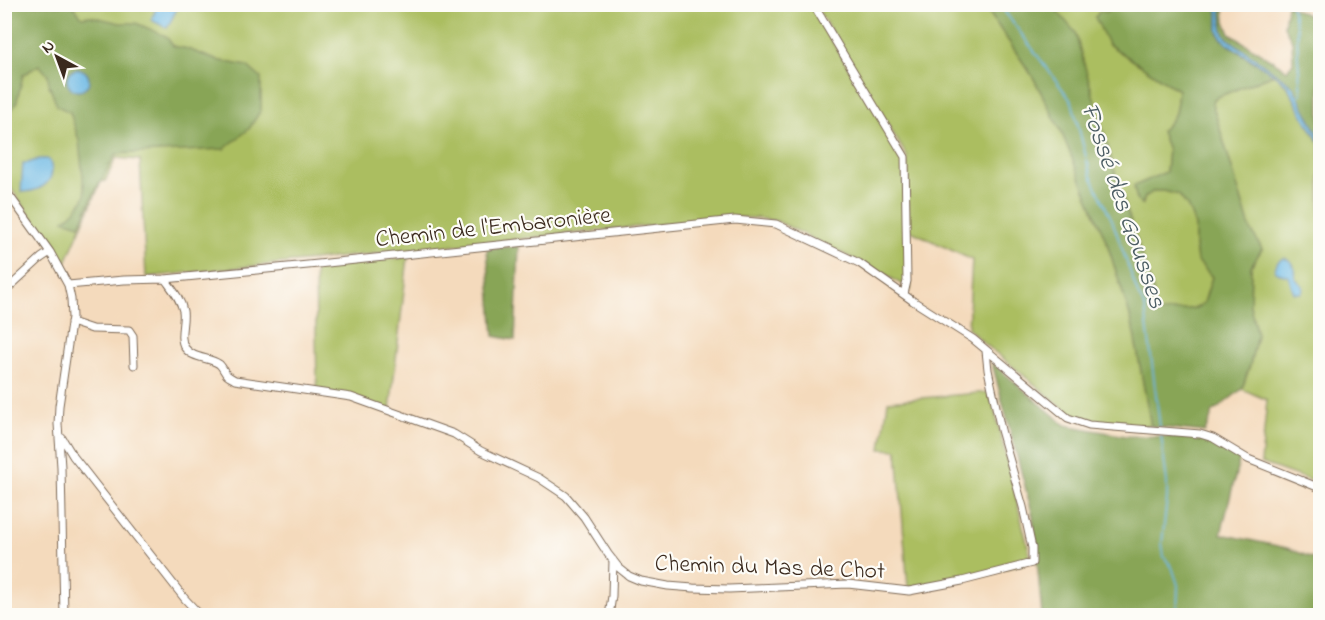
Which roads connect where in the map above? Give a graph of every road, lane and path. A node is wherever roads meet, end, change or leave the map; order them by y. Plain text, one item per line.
1 (813, 4) edge
2 (4, 188) edge
3 (50, 252) junction
4 (165, 279) junction
5 (67, 283) junction
6 (4, 291) edge
7 (904, 294) junction
8 (71, 322) junction
9 (986, 351) junction
10 (134, 365) dead end
11 (60, 434) junction
12 (73, 456) junction
13 (61, 466) junction
14 (1320, 488) edge
15 (613, 560) junction
16 (63, 615) edge
17 (201, 615) edge
18 (609, 615) edge

1 - 7 street
2 - 3 street
3 - 5 street
3 - 6 street
4 - 5 street, Chemin de l'Embaronière
4 - 7 street, Chemin de l'Embaronière
4 - 15 street, Chemin du Mas de Chot
5 - 8 street
7 - 9 street, Chemin de l'Embaronière
8 - 10 street
8 - 11 street
9 - 14 street, Chemin de l'Embaronière
9 - 15 street, Chemin du Mas de Chot
11 - 12 street
11 - 13 street
12 - 13 street
12 - 17 street
13 - 16 street
15 - 18 street

